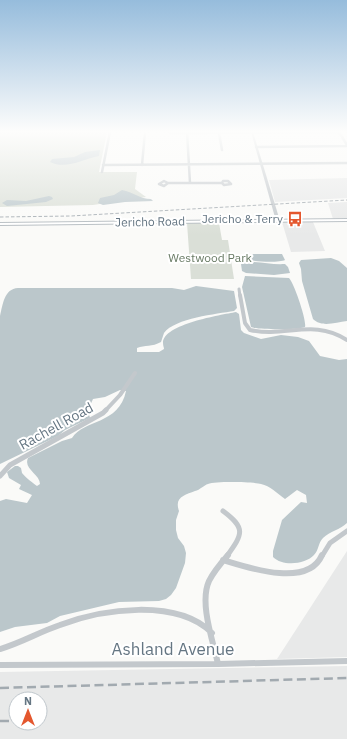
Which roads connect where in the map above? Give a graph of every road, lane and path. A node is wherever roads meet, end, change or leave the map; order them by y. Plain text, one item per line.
1 (103, 166) edge
2 (189, 166) edge
3 (262, 166) edge
4 (102, 172) dead end
5 (190, 183) junction
6 (222, 183) dead end
7 (168, 184) dead end
8 (347, 220) edge
9 (278, 221) junction
10 (0, 224) edge
11 (239, 289) dead end
12 (347, 340) edge
13 (135, 373) dead end
14 (0, 476) edge
15 (223, 511) dead end
16 (347, 531) edge
17 (223, 560) junction
18 (212, 633) junction
19 (0, 649) edge
20 (347, 661) edge
21 (218, 664) junction
22 (0, 665) edge

1 - 4 street
2 - 5 street
3 - 9 street
5 - 6 street
5 - 7 street
8 - 9 main road, Jericho Road
9 - 10 main road, Jericho Road
11 - 12 street
13 - 14 street, Rachell Road
15 - 17 street
16 - 17 street
17 - 18 street
18 - 19 street
18 - 21 street
20 - 21 street, Ashland Avenue
21 - 22 street, Ashland Avenue

